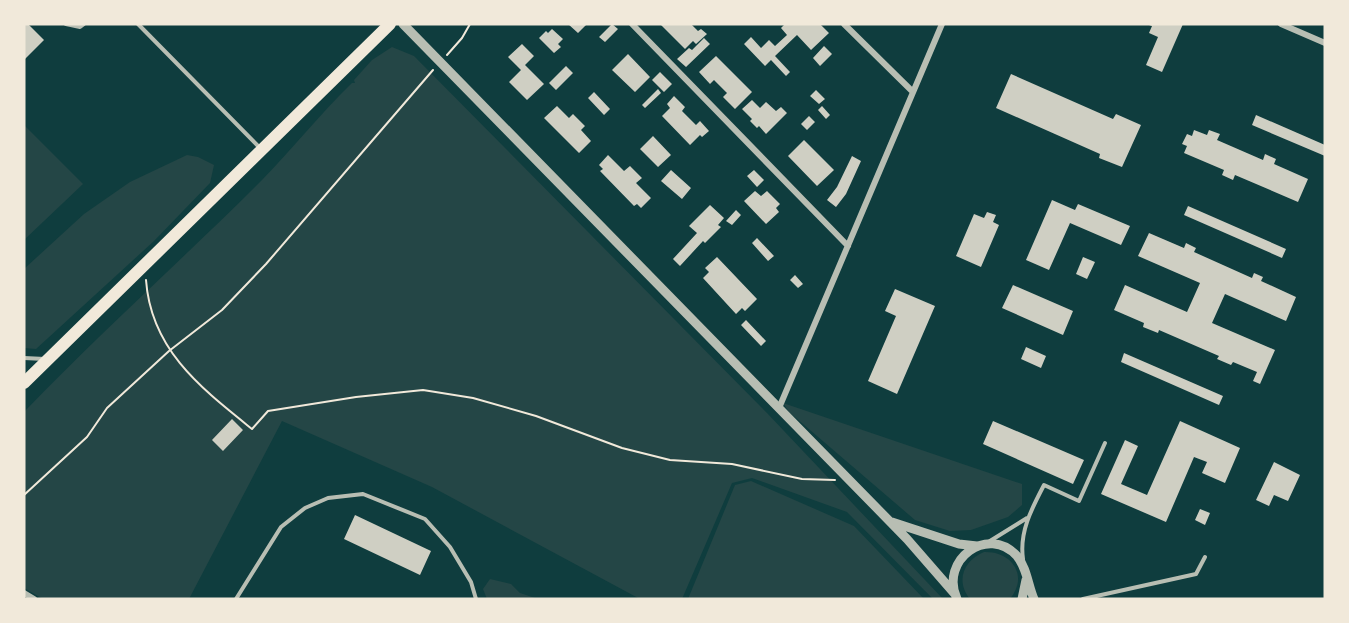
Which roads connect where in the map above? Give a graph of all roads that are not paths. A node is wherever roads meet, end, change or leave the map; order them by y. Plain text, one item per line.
1 (66, 24) edge
2 (84, 24) edge
3 (138, 24) edge
4 (390, 24) edge
5 (403, 24) edge
6 (632, 24) edge
7 (844, 24) edge
8 (942, 24) edge
9 (1281, 24) edge
10 (1325, 43) edge
11 (913, 92) junction
12 (262, 150) junction
13 (848, 246) junction
14 (24, 358) edge
15 (48, 359) junction
16 (24, 383) edge
17 (779, 408) junction
18 (1105, 442) dead end
19 (1027, 518) junction
20 (890, 521) junction
21 (978, 546) junction
22 (1205, 557) dead end
23 (1024, 567) junction
24 (1026, 578) junction
25 (24, 593) edge
26 (956, 596) edge
27 (476, 597) edge
28 (34, 599) edge
29 (236, 599) edge
30 (482, 599) edge
31 (1022, 599) edge
32 (1034, 599) edge
33 (1083, 599) edge

1 - 2 lane
3 - 12 lane
4 - 12 main road
5 - 17 street
6 - 13 street
7 - 11 street
8 - 11 street
9 - 10 street
11 - 13 street
12 - 15 main road
13 - 17 street
14 - 15 lane
15 - 16 main road
17 - 20 street
18 - 19 lane
19 - 21 lane
19 - 23 lane
20 - 21 street
20 - 26 street
21 - 23 street
21 - 26 street
22 - 33 lane
23 - 24 street
24 - 31 street
24 - 32 street
25 - 28 street
27 - 29 lane
27 - 30 lane

